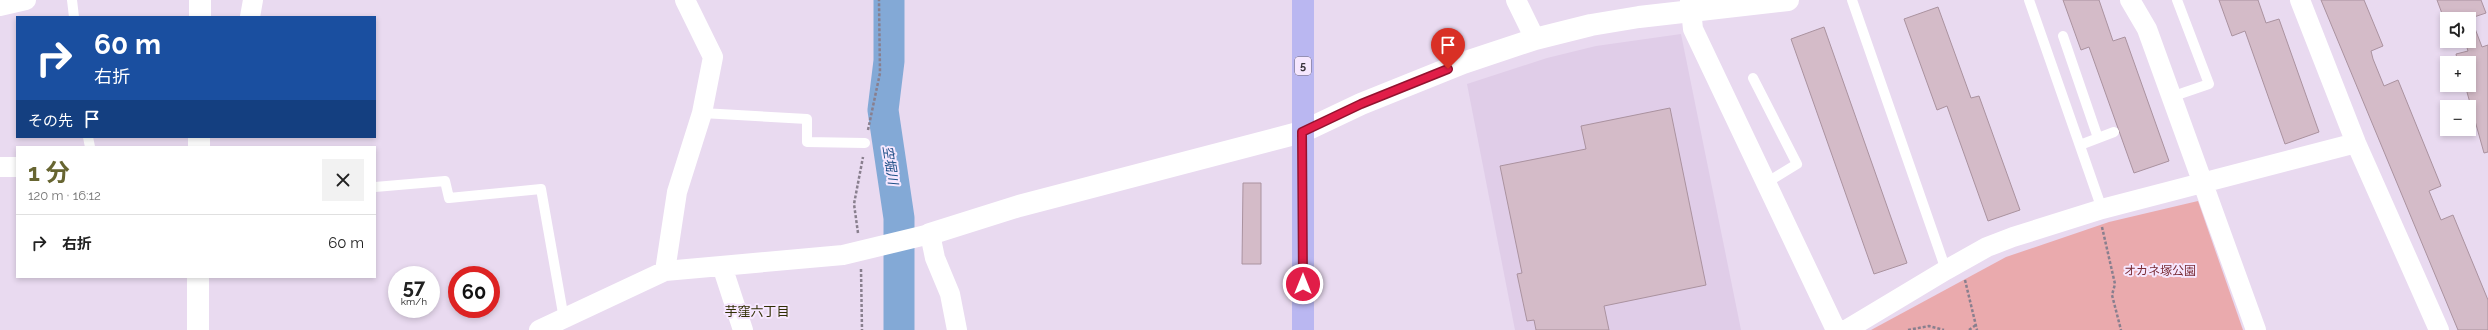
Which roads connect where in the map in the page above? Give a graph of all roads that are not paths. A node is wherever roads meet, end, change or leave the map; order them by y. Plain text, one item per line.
1 (26, 0) edge
2 (72, 0) edge
3 (200, 0) edge
4 (252, 0) edge
5 (685, 0) edge
6 (1303, 0) edge
7 (1516, 0) edge
8 (1788, 0) edge
9 (1852, 0) edge
10 (2029, 0) edge
11 (2130, 0) edge
12 (2177, 0) edge
13 (2300, 0) edge
14 (0, 6) edge
15 (1691, 6) edge
16 (74, 16) edge
17 (200, 16) edge
18 (250, 16) edge
19 (2063, 36) dead end
20 (1535, 39) junction
21 (1753, 78) dead end
22 (2171, 98) junction
23 (702, 112) junction
24 (1302, 132) junction
25 (2114, 132) dead end
26 (2098, 138) junction
27 (865, 143) road end
28 (2356, 143) junction
29 (2080, 145) junction
30 (0, 167) edge
31 (16, 167) edge
32 (1766, 183) junction
33 (2203, 183) junction
34 (376, 187) edge
35 (2102, 217) junction
36 (922, 236) junction
37 (722, 266) junction
38 (1946, 270) junction
39 (665, 271) junction
40 (198, 278) edge
41 (564, 319) junction
42 (198, 330) edge
43 (539, 330) edge
44 (743, 330) edge
45 (957, 330) edge
46 (1303, 330) edge
47 (1836, 330) edge
48 (1846, 330) edge
49 (2256, 330) edge
50 (2439, 330) edge

1 - 14 street
2 - 16 lane
3 - 17 street
4 - 18 street
5 - 23 street
6 - 24 main road, 5
7 - 20 street
8 - 15 street
9 - 38 lane
10 - 29 lane
11 - 22 street
12 - 22 lane
13 - 28 street
15 - 20 street
15 - 32 street
19 - 26 lane
20 - 24 street
21 - 32 lane
22 - 33 street
23 - 27 lane
23 - 39 street
24 - 36 street
24 - 46 main road, 5
25 - 26 lane
26 - 29 lane
28 - 33 street
28 - 50 street
29 - 35 lane
30 - 31 street
32 - 47 street
33 - 35 street
33 - 49 street
34 - 41 lane
35 - 38 street
36 - 37 street
36 - 45 street
37 - 39 street
37 - 44 street
38 - 48 street
39 - 41 street
40 - 42 street
41 - 43 street

